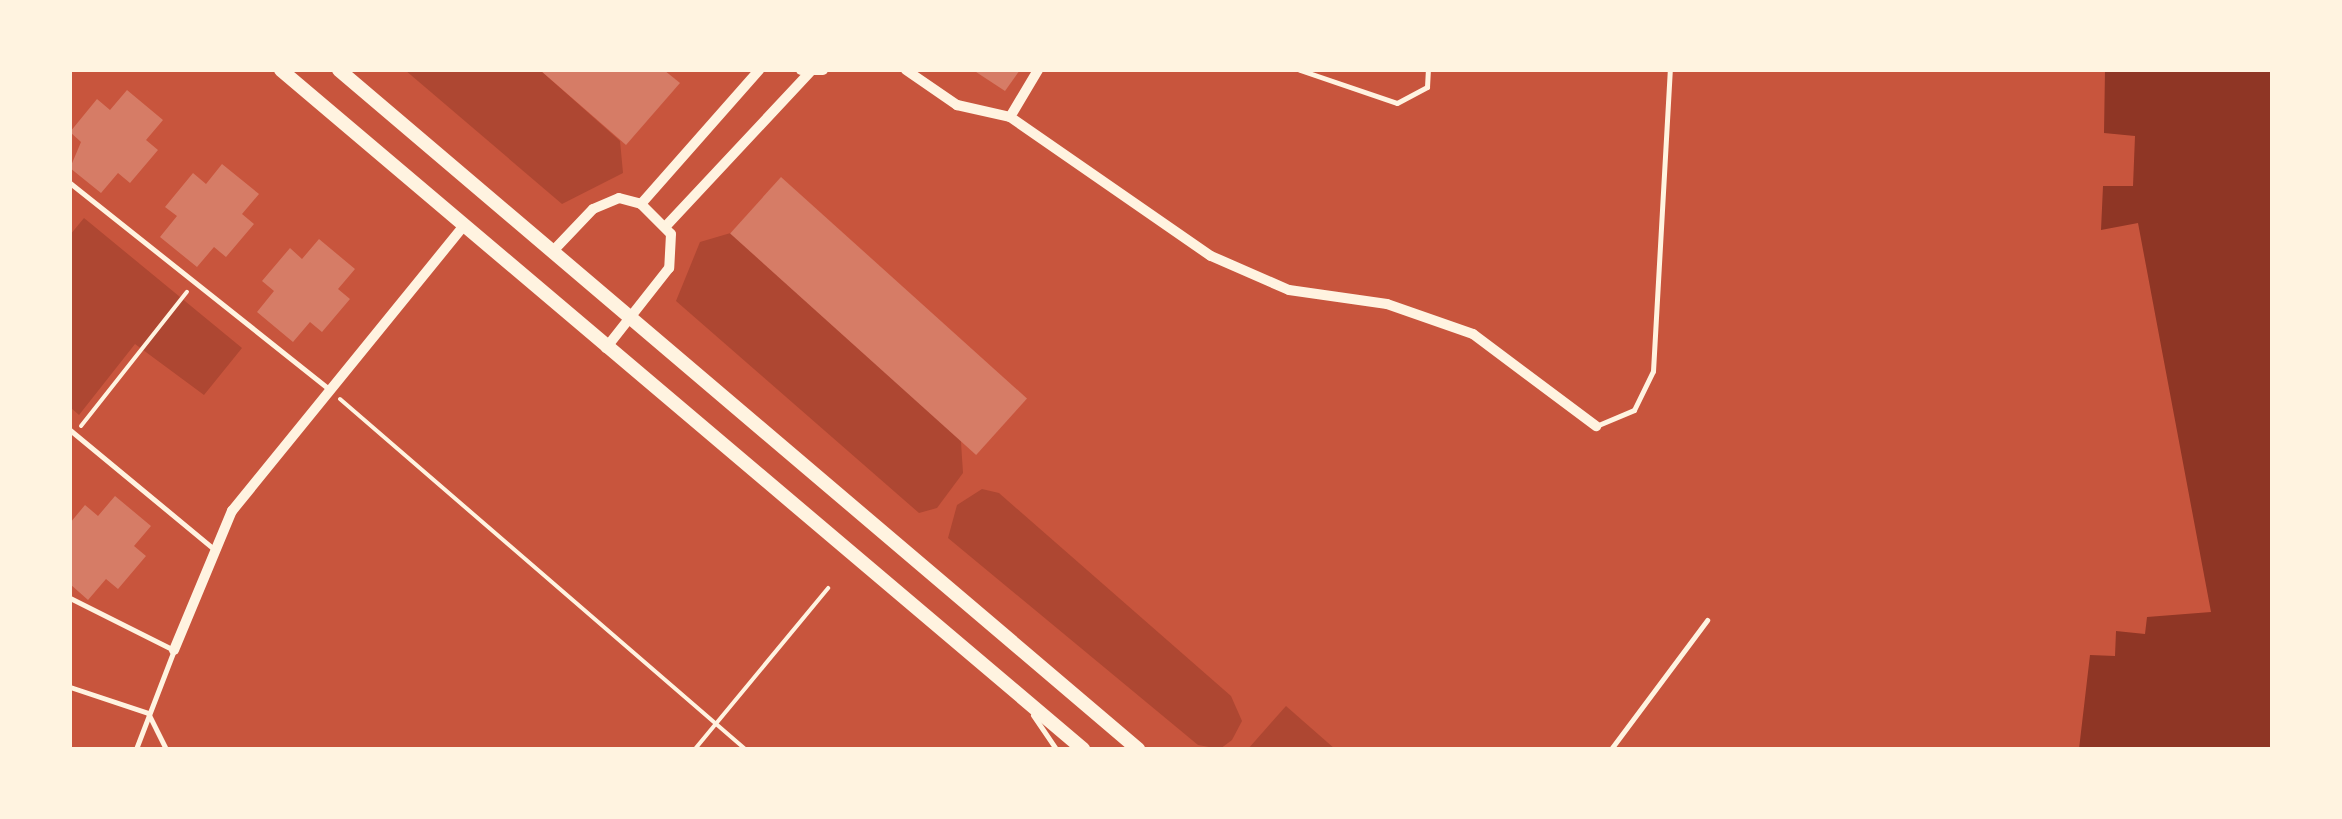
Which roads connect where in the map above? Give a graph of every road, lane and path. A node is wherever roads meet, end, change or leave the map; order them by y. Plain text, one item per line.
1 (281, 70) edge
2 (339, 70) edge
3 (759, 70) edge
4 (906, 70) edge
5 (1038, 70) edge
6 (1300, 70) edge
7 (1428, 70) edge
8 (1670, 70) edge
9 (811, 71) edge
10 (1010, 117) junction
11 (70, 182) edge
12 (641, 204) junction
13 (464, 226) junction
14 (666, 226) junction
15 (552, 251) junction
16 (195, 282) junction
17 (632, 319) junction
18 (606, 348) junction
19 (332, 392) junction
20 (1596, 426) joint
21 (72, 432) edge
22 (215, 550) junction
23 (828, 588) dead end
24 (70, 598) edge
25 (1707, 620) dead end
26 (174, 650) junction
27 (70, 688) edge
28 (1031, 712) junction
29 (148, 713) junction
30 (714, 722) junction
31 (136, 749) edge
32 (166, 749) edge
33 (695, 749) edge
34 (745, 749) edge
35 (1056, 749) edge
36 (1083, 749) edge
37 (1138, 749) edge
38 (1611, 749) edge

1 - 13 main road
2 - 15 main road
3 - 12 street
4 - 10 street
5 - 10 street
6 - 7 lane
8 - 20 lane
9 - 14 street
10 - 20 street
11 - 16 lane
12 - 14 street
12 - 15 street
13 - 18 main road
13 - 19 street
14 - 17 street
15 - 17 main road
16 - 19 lane
16 - 21 path
17 - 18 street
17 - 37 main road
18 - 28 main road
19 - 22 street
19 - 30 path
21 - 22 lane
22 - 26 street
23 - 30 path
24 - 26 lane
25 - 38 lane
26 - 29 lane
27 - 29 lane
28 - 35 lane
28 - 36 main road
29 - 31 lane
29 - 32 lane
30 - 33 path
30 - 34 path

